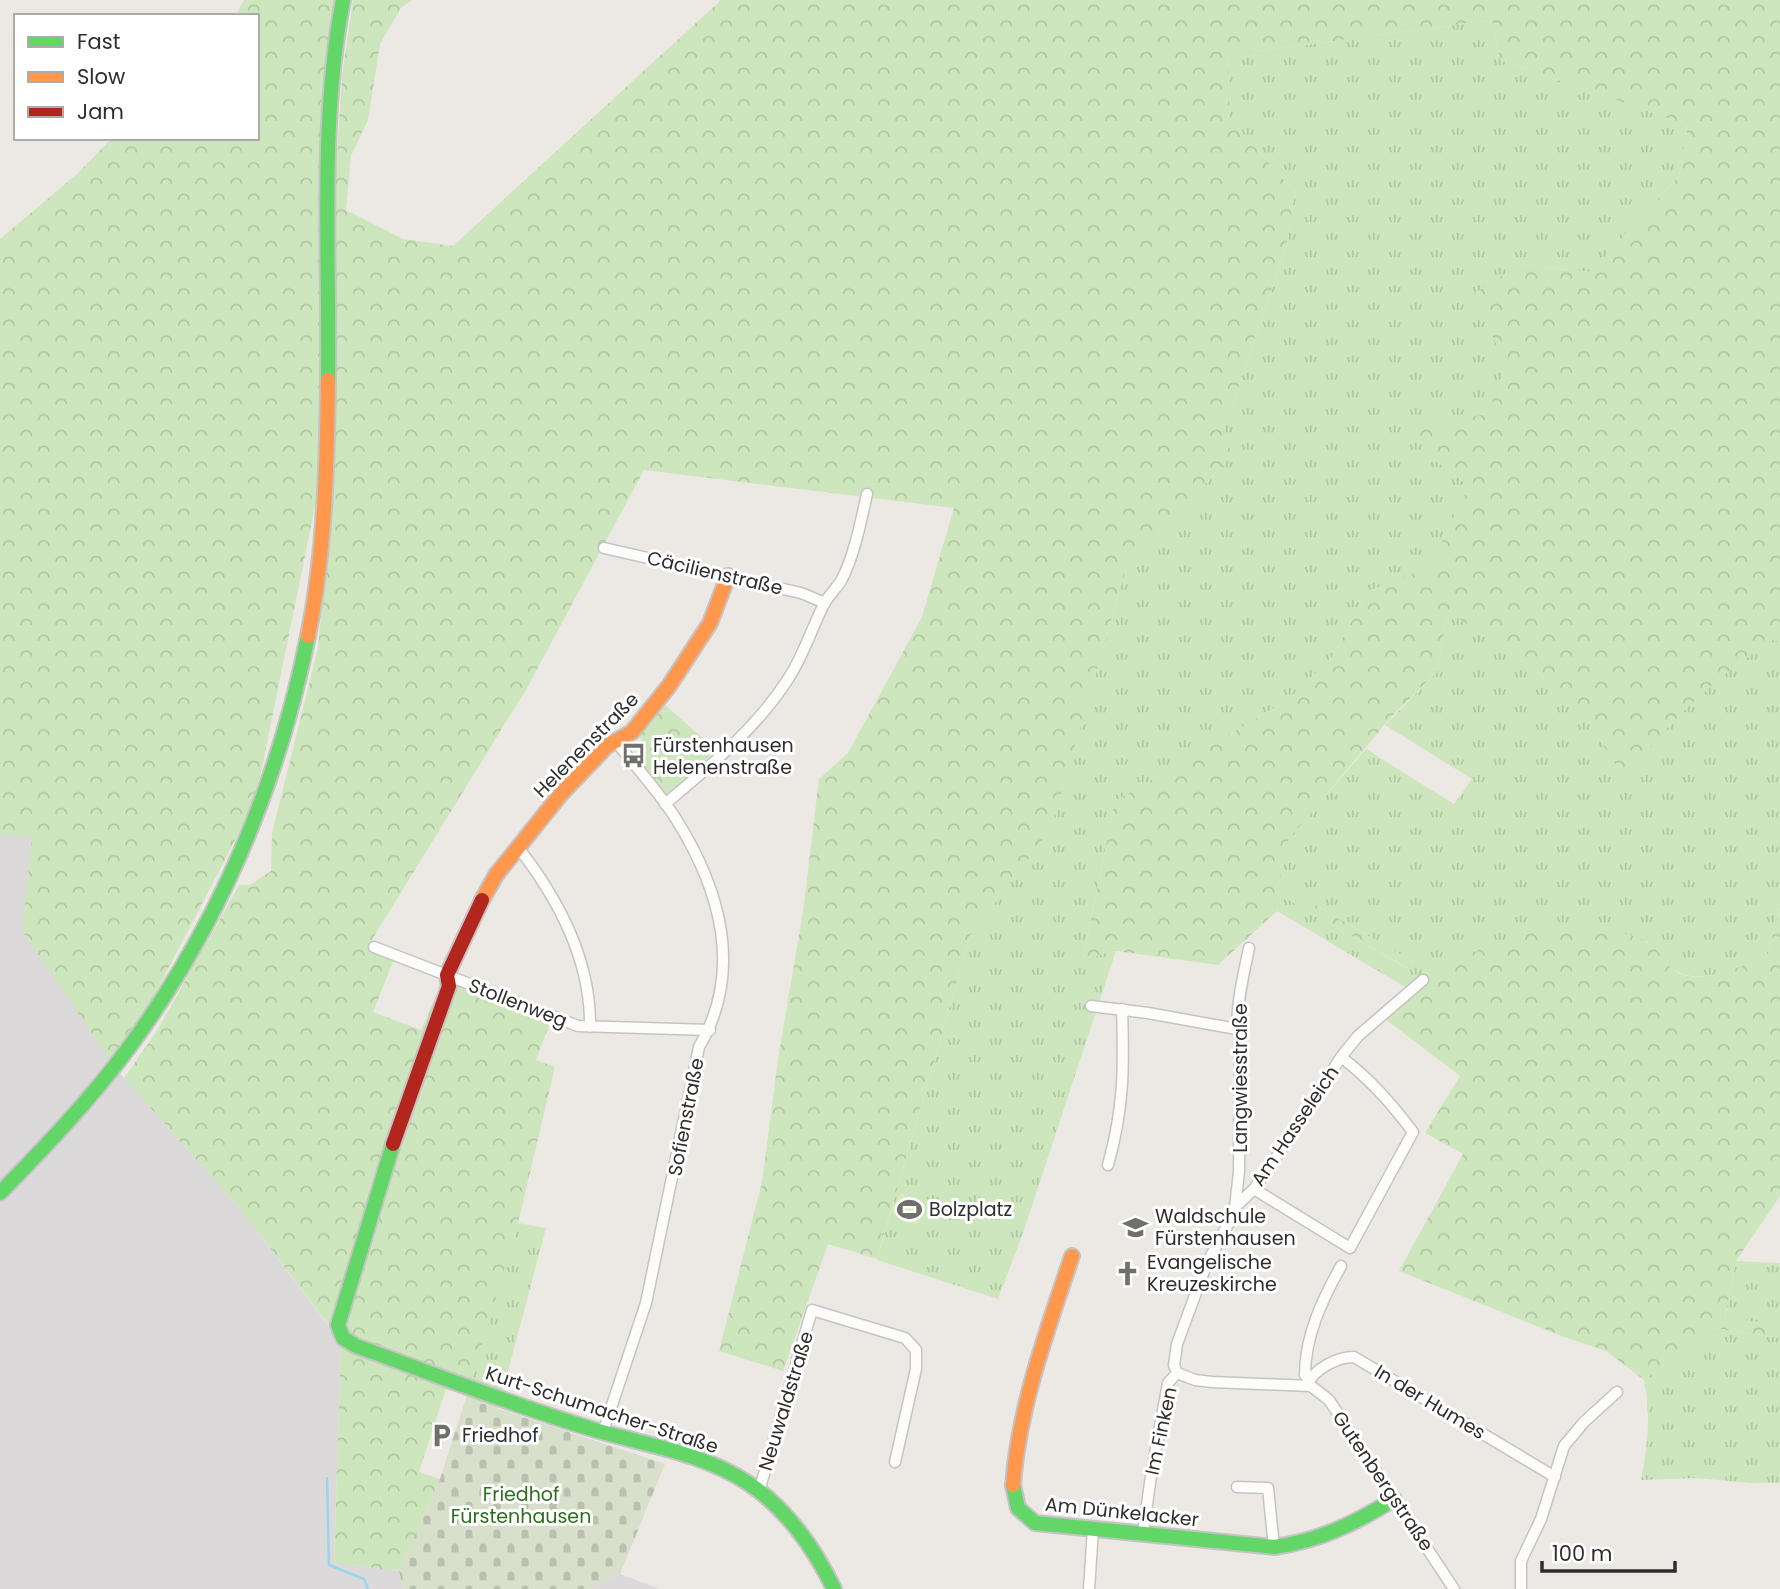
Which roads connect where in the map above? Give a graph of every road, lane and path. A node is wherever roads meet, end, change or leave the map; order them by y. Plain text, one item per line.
1 (343, 0) edge
2 (867, 494) dead end
3 (604, 548) dead end
4 (728, 576) junction
5 (825, 603) junction
6 (616, 742) junction
7 (665, 804) junction
8 (517, 846) junction
9 (374, 947) dead end
10 (1249, 948) dead end
11 (447, 975) junction
12 (1423, 980) dead end
13 (1091, 1006) dead end
14 (1122, 1009) junction
15 (590, 1027) junction
16 (1237, 1029) junction
17 (709, 1030) junction
18 (1341, 1057) junction
19 (1108, 1165) dead end
20 (1254, 1189) junction
21 (0, 1193) edge
22 (1235, 1208) junction
23 (1072, 1255) dead end
24 (1341, 1266) dead end
25 (1177, 1373) junction
26 (1308, 1383) junction
27 (1617, 1392) dead end
28 (603, 1432) junction
29 (895, 1462) dead end
30 (1555, 1477) junction
31 (1237, 1487) dead end
32 (759, 1491) junction
33 (1394, 1499) junction
34 (1093, 1529) junction
35 (1143, 1533) junction
36 (1273, 1547) junction
37 (834, 1589) edge
38 (1089, 1589) edge
39 (1454, 1589) edge
40 (1521, 1589) edge

1 - 21 street
2 - 5 street
3 - 4 street, Cäcilienstraße
4 - 5 street, Cäcilienstraße
4 - 6 street, Helenenstraße
5 - 7 street
6 - 7 street, Sofienstraße
6 - 8 street, Helenenstraße
7 - 17 street, Sofienstraße
8 - 11 street, Helenenstraße
8 - 15 street
9 - 11 street, Stollenweg
10 - 16 street, Langwiesstraße
11 - 15 street, Stollenweg
11 - 28 street, Kurt-Schumacher-Straße
12 - 18 street, Am Hasseleich
13 - 14 street
14 - 16 street
14 - 19 street
15 - 17 street, Stollenweg
16 - 22 street, Langwiesstraße
17 - 28 street, Sofienstraße
18 - 20 street, Am Hasseleich
18 - 20 street
20 - 22 street, Am Hasseleich
22 - 25 street, Am Hasseleich
23 - 34 street, Am Dünkelacker
24 - 26 street
25 - 26 street
25 - 35 street, Im Finken
26 - 30 street, In der Humes
26 - 33 street, Gutenbergstraße
27 - 30 street
28 - 32 street, Kurt-Schumacher-Straße
29 - 32 street, Neuwaldstraße
30 - 40 street
31 - 36 street
32 - 37 street, Kurt-Schumacher-Straße
33 - 36 street, Am Dünkelacker
33 - 39 street, Gutenbergstraße
34 - 35 street, Am Dünkelacker
34 - 38 street
35 - 36 street, Am Dünkelacker

